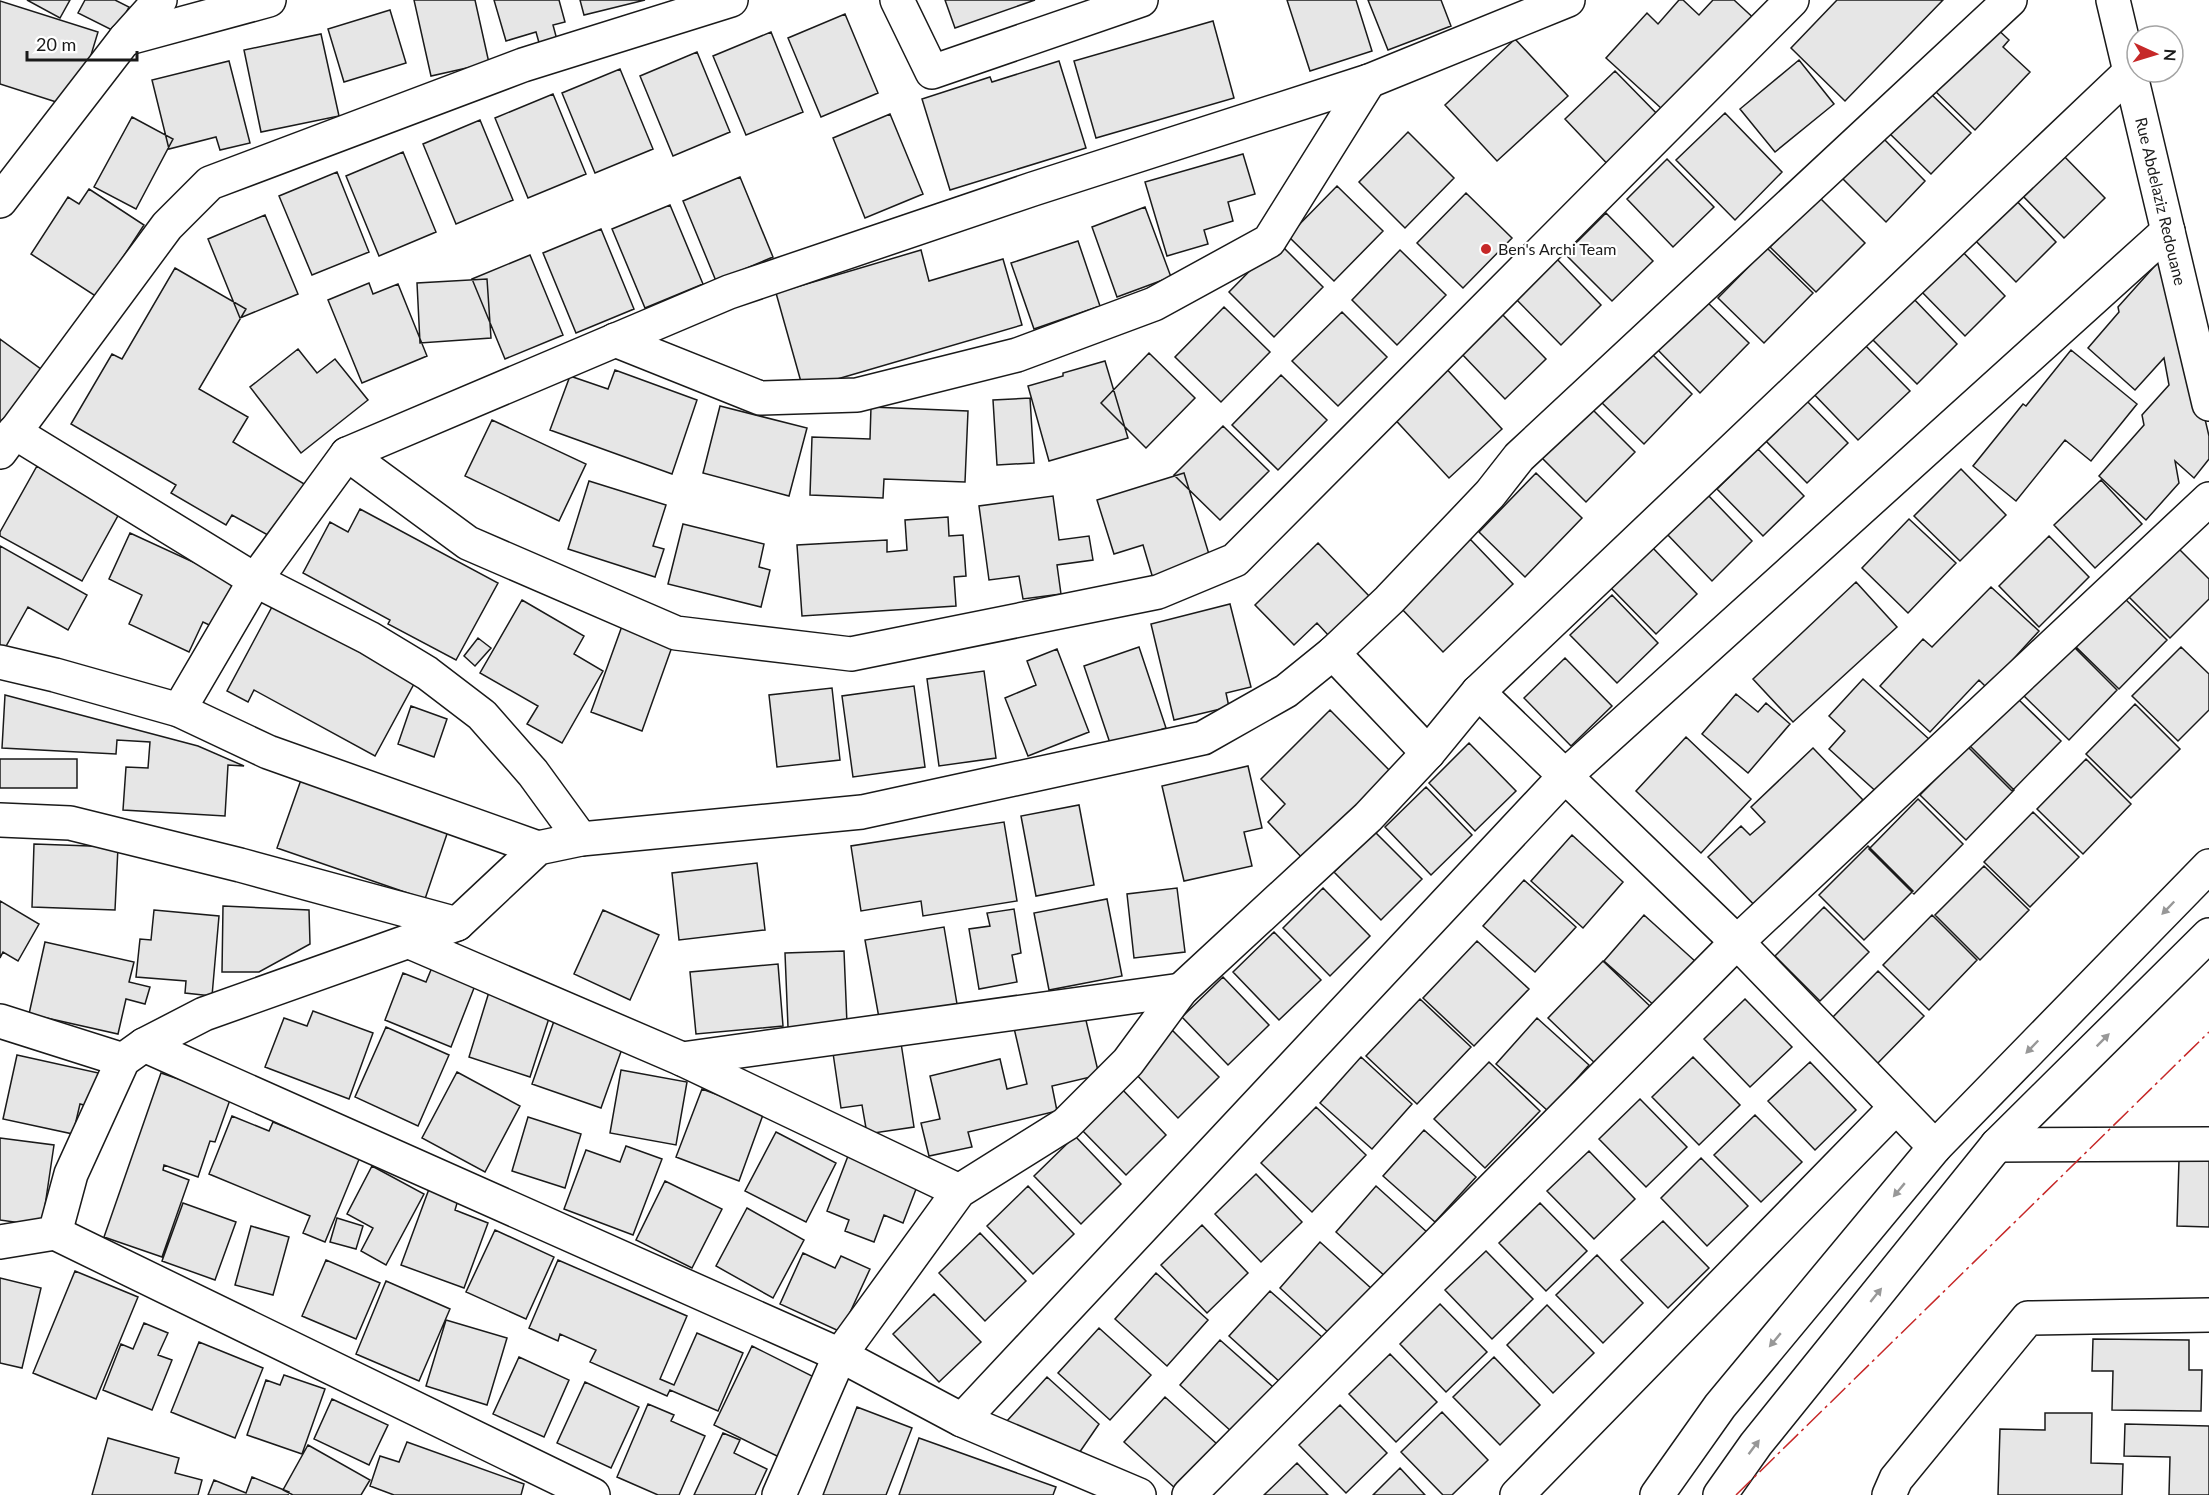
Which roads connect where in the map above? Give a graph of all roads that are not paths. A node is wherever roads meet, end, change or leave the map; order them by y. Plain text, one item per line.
1 (160, 0) edge
2 (269, 0) edge
3 (731, 0) edge
4 (897, 0) edge
5 (1141, 0) edge
6 (1568, 0) edge
7 (1792, 0) edge
8 (2010, 0) edge
9 (2113, 0) edge
10 (126, 39) junction
11 (2125, 51) edge
12 (2125, 77) edge
13 (1369, 81) junction
14 (2133, 84) edge
15 (0, 201) edge
16 (2168, 231) junction
17 (615, 340) junction
18 (2209, 404) edge
19 (7, 442) edge
20 (347, 454) junction
21 (2209, 499) edge
22 (255, 580) junction
23 (1333, 653) junction
24 (0, 662) edge
25 (1478, 692) junction
26 (179, 710) junction
27 (1428, 753) junction
28 (1565, 776) junction
29 (0, 820) edge
30 (580, 839) junction
31 (538, 848) junction
32 (2209, 866) edge
33 (457, 924) junction
34 (2209, 935) edge
35 (410, 942) junction
36 (1737, 942) junction
37 (1181, 990) junction
38 (0, 1021) edge
39 (133, 1053) junction
40 (682, 1059) junction
41 (1896, 1107) junction
42 (1997, 1144) junction
43 (2209, 1144) edge
44 (1935, 1147) junction
45 (959, 1191) junction
46 (56, 1233) junction
47 (0, 1242) edge
48 (2209, 1315) edge
49 (840, 1356) junction
50 (962, 1420) junction
51 (593, 1495) edge
52 (779, 1495) edge
53 (1138, 1495) edge
54 (1189, 1495) edge
55 (1516, 1495) edge
56 (1657, 1495) edge
57 (1720, 1495) edge
58 (1889, 1495) edge

1 - 10 street
2 - 10 street
3 - 19 street
4 - 5 street
6 - 13 street
7 - 20 street
8 - 23 street
9 - 11 street, Rue Abdelaziz Redouane
10 - 15 street
12 - 25 street
13 - 17 street
13 - 17 street
14 - 16 street, Rue Abdelaziz Redouane
16 - 18 street, Rue Abdelaziz Redouane
16 - 28 street
17 - 20 street
19 - 22 street
20 - 22 street
21 - 36 street
22 - 26 street
22 - 30 street
23 - 27 street
23 - 30 street
24 - 26 street
25 - 27 street
25 - 28 street
26 - 31 street
27 - 37 street
28 - 36 street
28 - 50 street
29 - 33 street
30 - 31 street
31 - 33 street
32 -> 44 street
33 - 35 street
42 -> 34 street
35 - 39 street
35 - 40 street
36 - 41 street
36 - 54 street
37 - 40 street
37 - 45 street
38 - 39 street
39 - 46 street
39 - 49 street
40 - 45 street
41 - 44 street
41 - 55 street
42 - 43 street
57 -> 42 street
44 -> 56 street
45 - 49 street
46 - 47 street
46 - 51 street
48 - 58 street
49 - 50 street
49 - 52 street
50 - 53 street

